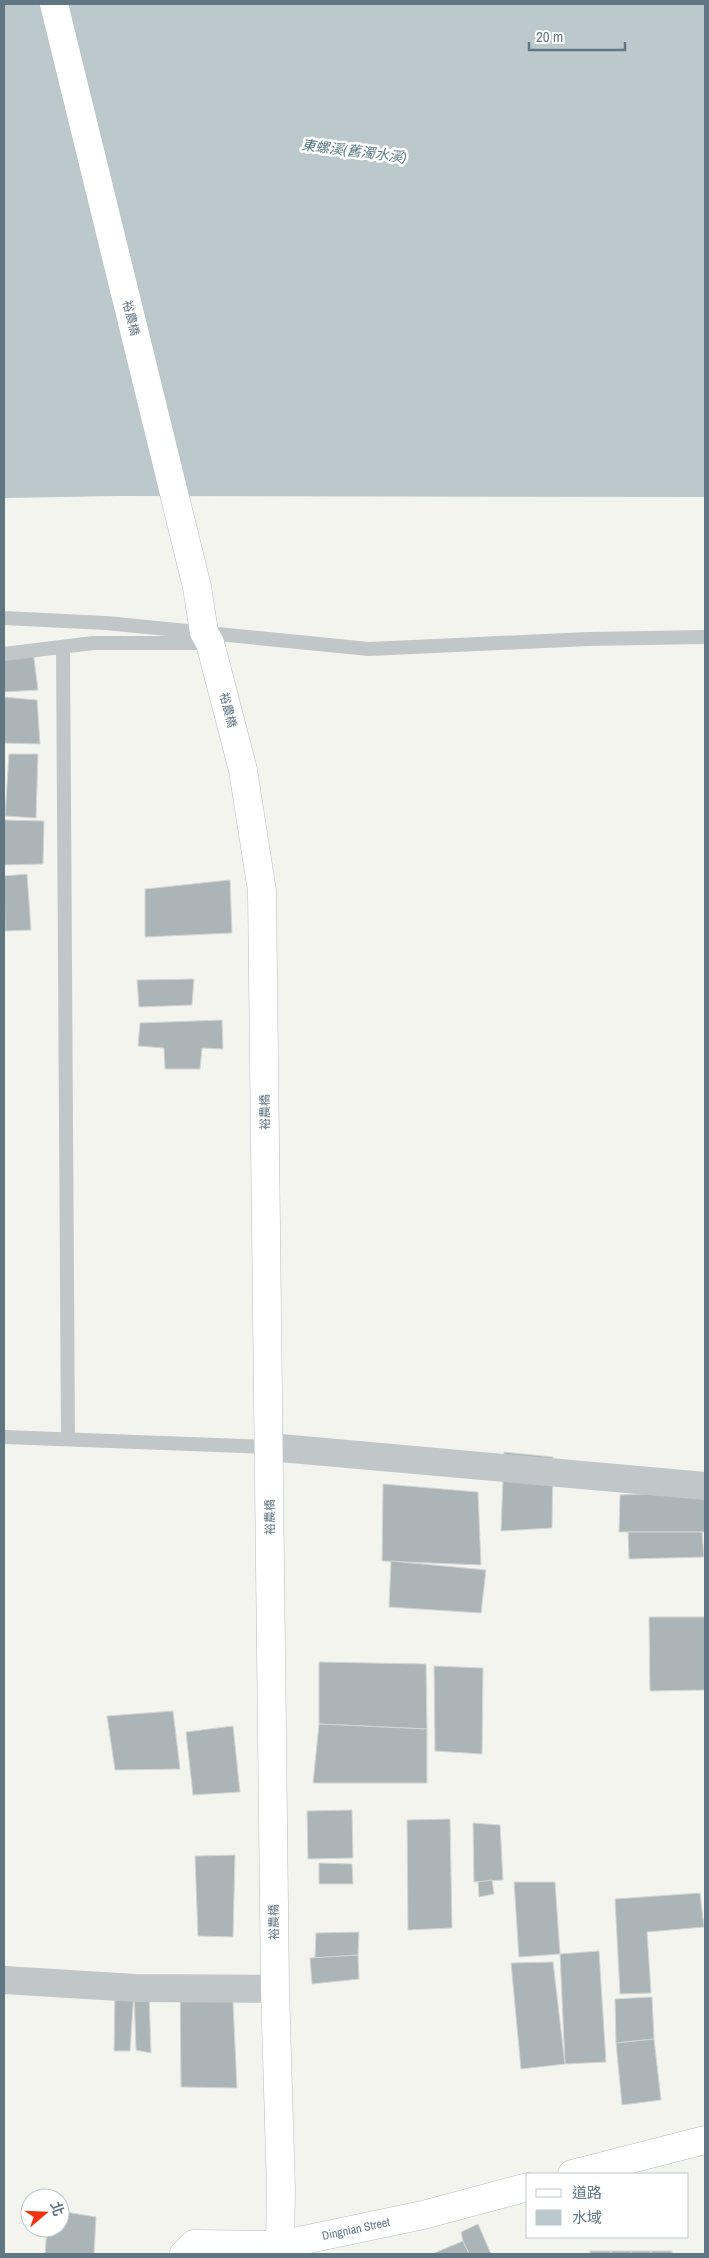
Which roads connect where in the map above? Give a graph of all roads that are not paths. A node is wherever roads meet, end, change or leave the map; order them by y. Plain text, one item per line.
1 (54, 4) edge
2 (4, 618) edge
3 (207, 637) junction
4 (705, 637) edge
5 (63, 647) junction
6 (4, 654) edge
7 (4, 1437) edge
8 (68, 1439) junction
9 (269, 1447) junction
10 (705, 1486) edge
11 (4, 1980) edge
12 (275, 1989) junction
13 (705, 2140) edge
14 (576, 2173) edge
15 (526, 2187) edge
16 (281, 2250) edge
17 (184, 2254) edge

1 - 3 street, 裕農橋
2 - 3 lane
3 - 4 lane
3 - 5 lane
3 - 9 street, 裕農橋
5 - 6 lane
5 - 8 lane
7 - 8 lane
8 - 9 lane
9 - 10 street
9 - 12 street, 裕農橋
11 - 12 street
12 - 16 street, 裕農橋
13 - 14 street
15 - 16 street, Dingnian Street
16 - 17 street, Dingnian Street

